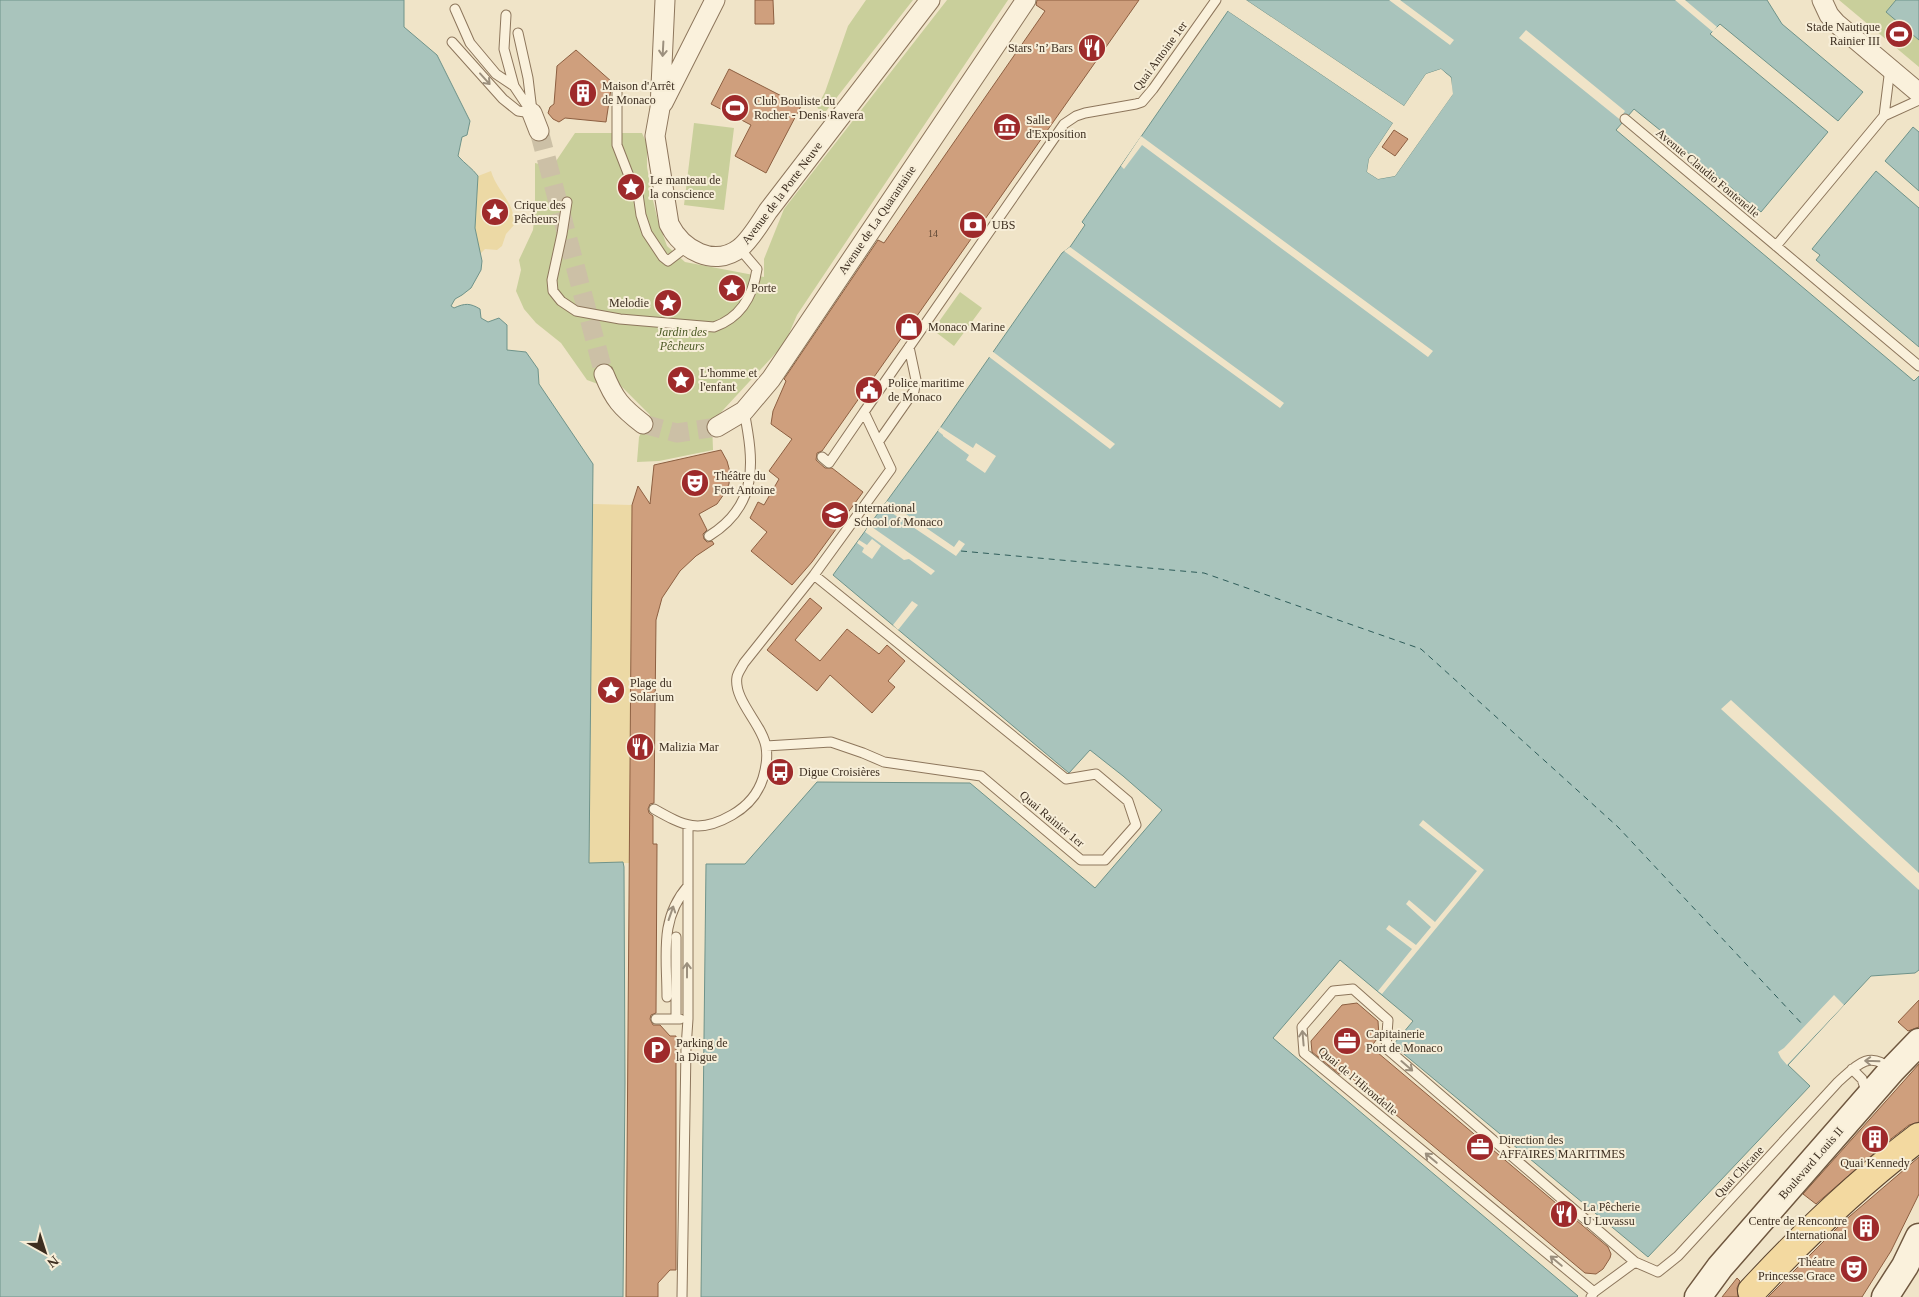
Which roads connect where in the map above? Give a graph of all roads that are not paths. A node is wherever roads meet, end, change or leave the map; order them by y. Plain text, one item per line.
1 (665, 0) edge
2 (715, 0) edge
3 (930, 0) edge
4 (1026, 0) edge
5 (1216, 0) edge
6 (1822, 0) edge
7 (455, 9) dead end
8 (506, 15) dead end
9 (518, 33) dead end
10 (452, 42) dead end
11 (1890, 68) junction
12 (514, 86) junction
13 (617, 91) dead end
14 (1919, 93) edge
15 (1919, 100) edge
16 (660, 108) junction
17 (532, 113) junction
18 (1884, 116) junction
19 (1625, 119) dead end
20 (539, 132) tunnel mouth
21 (567, 202) dead end
22 (1776, 246) junction
23 (686, 247) junction
24 (739, 248) junction
25 (908, 347) junction
26 (1919, 366) edge
27 (604, 374) tunnel mouth
28 (744, 411) junction
29 (864, 412) junction
30 (643, 424) tunnel mouth
31 (717, 427) tunnel mouth
32 (879, 440) junction
33 (822, 457) dead end
34 (710, 536) dead end
35 (814, 575) junction
36 (766, 746) junction
37 (654, 809) dead end
38 (688, 826) junction
39 (688, 886) junction
40 (676, 937) dead end
41 (667, 997) dead end
42 (656, 1019) dead end
43 (676, 1019) junction
44 (688, 1019) junction
45 (1919, 1042) edge
46 (1852, 1069) junction
47 (1892, 1070) junction
48 (1867, 1099) junction
49 (1919, 1137) edge
50 (1919, 1237) edge
51 (1635, 1262) junction
52 (1752, 1291) dead end
53 (1592, 1295) edge
54 (682, 1297) edge
55 (1698, 1297) edge
56 (1885, 1297) edge

1 -> 16 street
2 - 16 street
3 - 24 street, Avenue de la Porte Neuve
4 - 28 street, Avenue de La Quarantaine
5 - 25 lane, Quai Antoine 1er
6 - 11 street
7 - 12 lane
8 - 12 lane
9 - 17 lane
10 -> 17 lane
11 - 14 street
11 - 18 lane
12 - 17 lane
13 - 23 lane
15 - 18 lane
16 - 23 street
17 - 20 street
18 - 22 lane
19 - 22 lane, Avenue Claudio Fontenelle
21 - 24 lane
22 - 26 lane, Avenue Claudio Fontenelle
23 - 24 street, Avenue de la Porte Neuve
25 - 29 lane
25 - 32 lane
27 - 30 street
28 - 31 street, Avenue de La Quarantaine
28 - 34 lane
29 - 32 lane
29 - 33 lane
32 - 35 lane
35 - 36 lane
35 - 36 lane, Quai Rainier 1er
36 - 38 lane
37 - 38 lane
38 - 39 lane
41 -> 39 lane
44 -> 39 lane
40 - 43 lane
42 - 43 lane
43 - 44 lane
44 - 54 lane
45 - 47 main road, Boulevard Louis II
47 -> 46 lane
46 - 48 lane
46 - 51 lane, Quai Chicane
47 - 48 main road, Boulevard Louis II
48 - 55 main road, Boulevard Louis II
49 - 52 main road
50 - 56 main road
51 - 53 lane
53 -> 51 lane, Quai de l’Hirondelle

